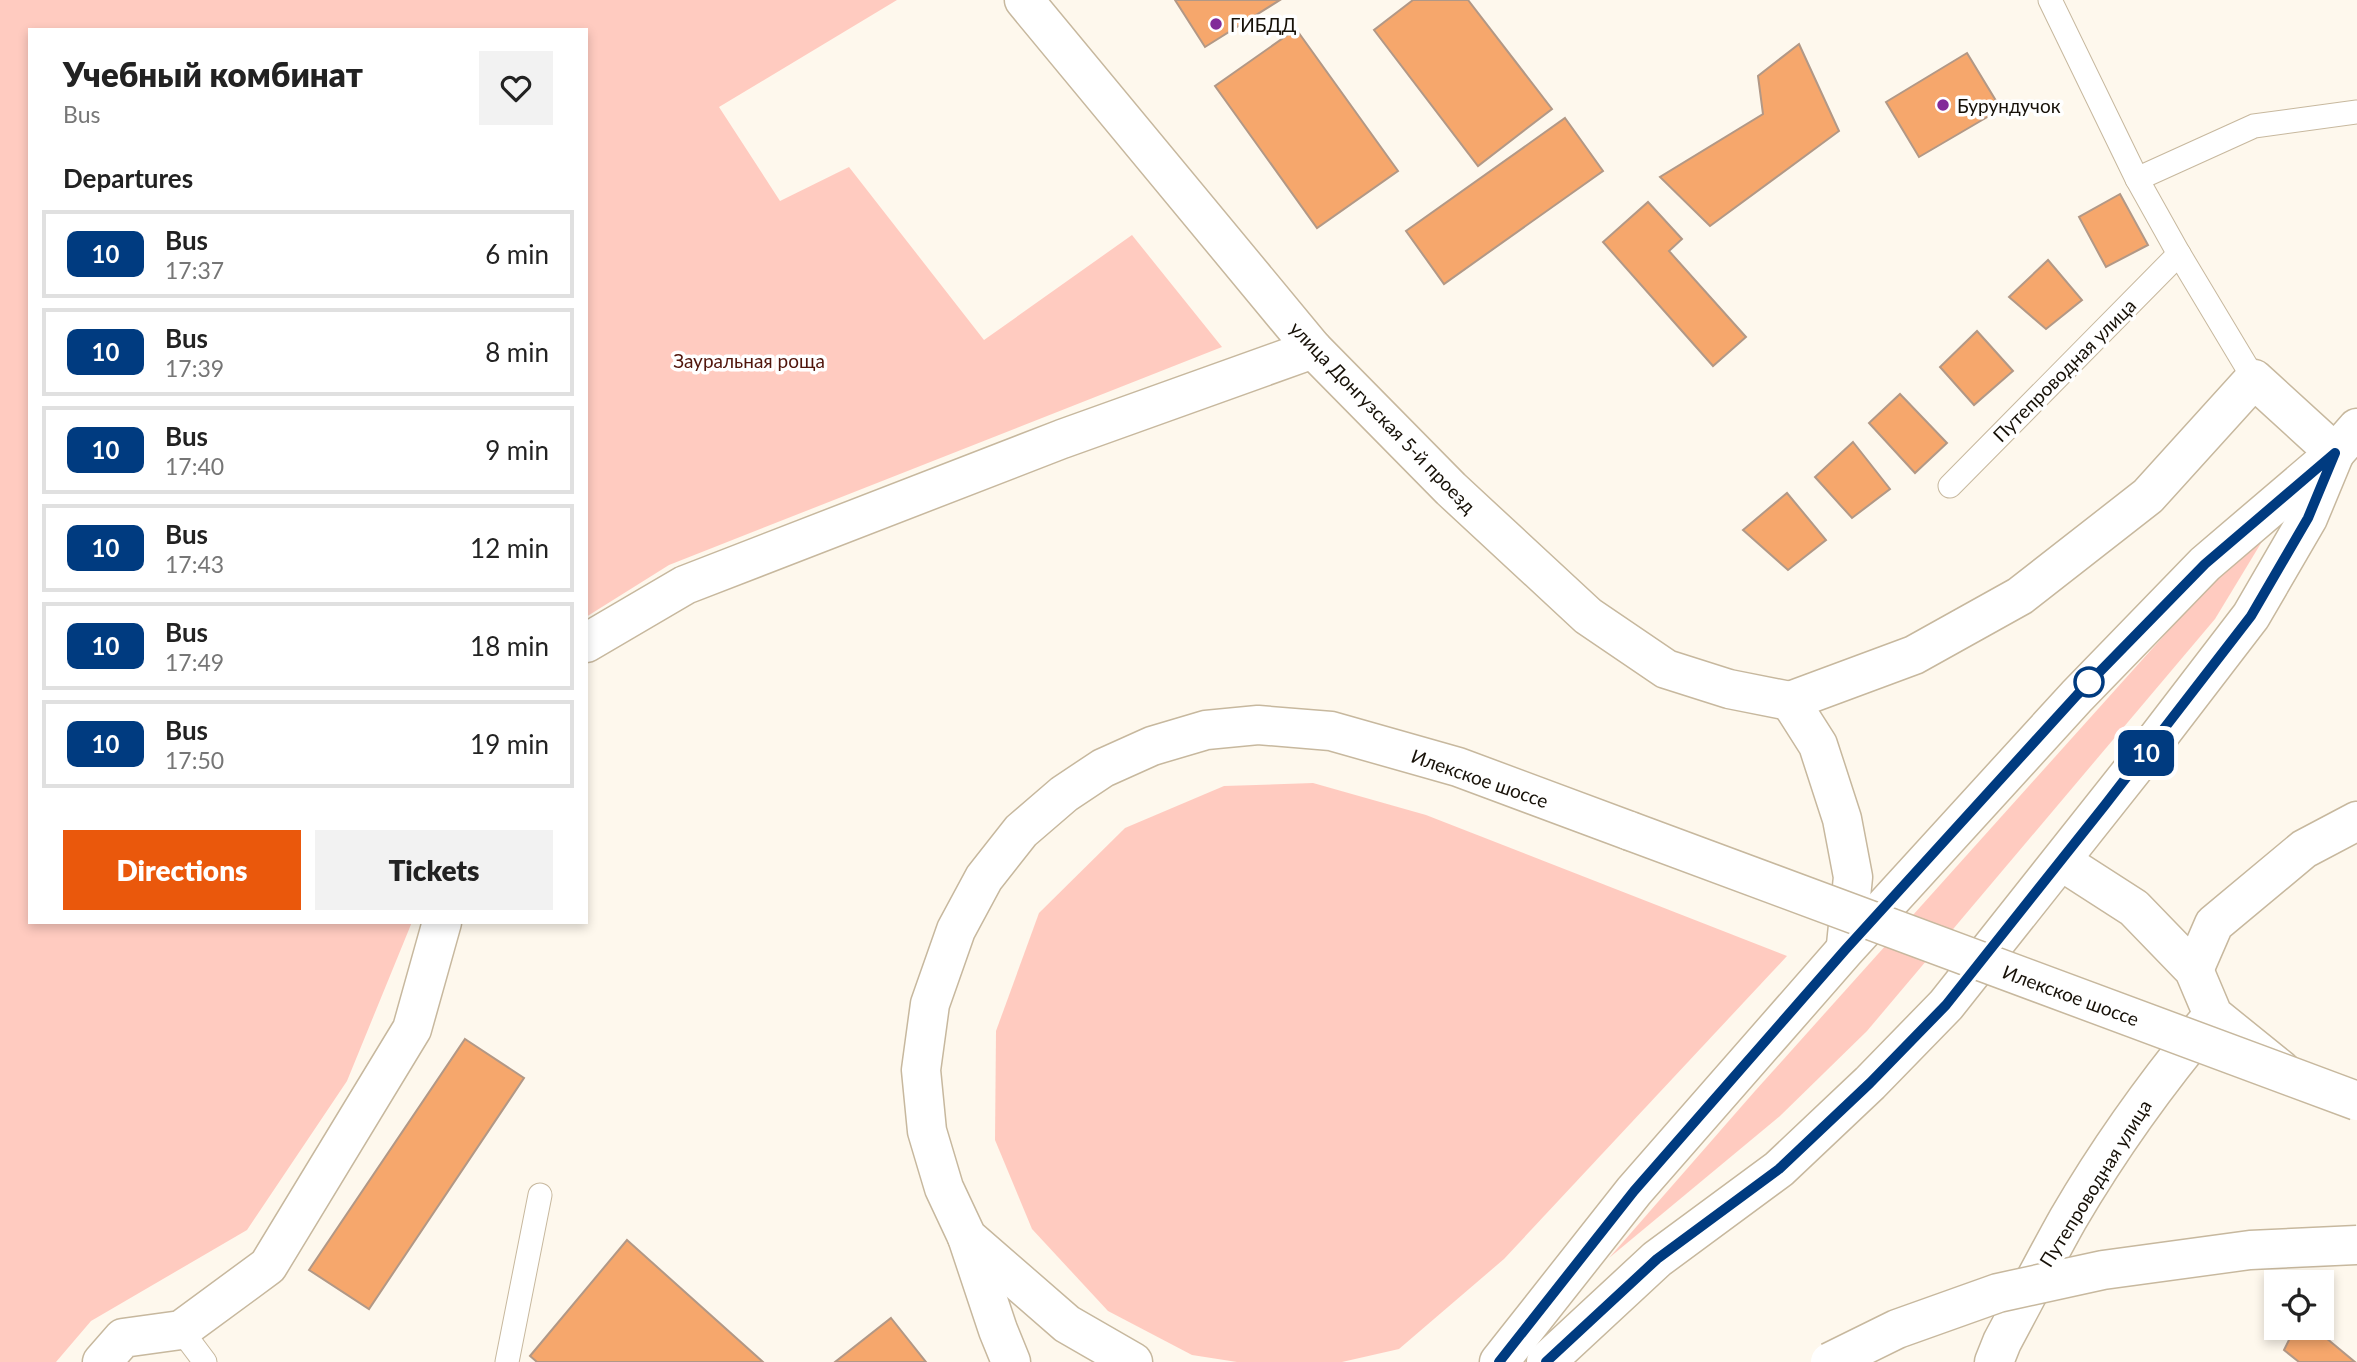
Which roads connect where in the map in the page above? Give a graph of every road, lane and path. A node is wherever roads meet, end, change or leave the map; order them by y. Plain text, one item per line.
1 (1024, 0) edge
2 (2050, 0) edge
3 (2357, 112) edge
4 (2137, 178) junction
5 (2179, 254) junction
6 (1313, 349) junction
7 (2254, 379) junction
8 (2346, 441) edge
9 (1950, 486) dead end
10 (588, 642) edge
11 (1790, 701) junction
12 (2357, 821) edge
13 (2061, 861) junction
14 (441, 924) edge
15 (1845, 950) junction
16 (2194, 970) junction
17 (2213, 1015) junction
18 (2357, 1101) edge
19 (2357, 1112) edge
20 (540, 1195) dead end
21 (967, 1237) junction
22 (2357, 1245) edge
23 (181, 1330) junction
24 (102, 1362) edge
25 (205, 1362) edge
26 (507, 1362) edge
27 (1012, 1362) edge
28 (1133, 1362) edge
29 (1499, 1362) edge
30 (1546, 1362) edge
31 (1830, 1362) edge
32 (1994, 1362) edge

1 - 6 main road, улица Донгузская 5-й проезд
2 - 4 lane
3 - 4 lane
4 - 5 lane
5 - 7 lane
5 - 9 lane, Путепроводная улица
6 - 10 main road
6 - 11 main road, улица Донгузская 5-й проезд
7 - 8 main road
7 - 11 main road
8 - 13 main road
8 - 15 main road
11 - 15 main road
12 - 16 main road
13 - 16 main road
13 - 30 main road
14 - 23 main road
15 - 29 main road
16 - 17 main road
17 - 19 main road
17 - 32 main road, Путепроводная улица
18 - 21 main road, Илекское шоссе, bridge
20 - 26 lane
21 - 27 main road, Илекское шоссе
21 - 28 main road
22 - 31 main road, bridge
23 - 24 main road
23 - 25 lane

